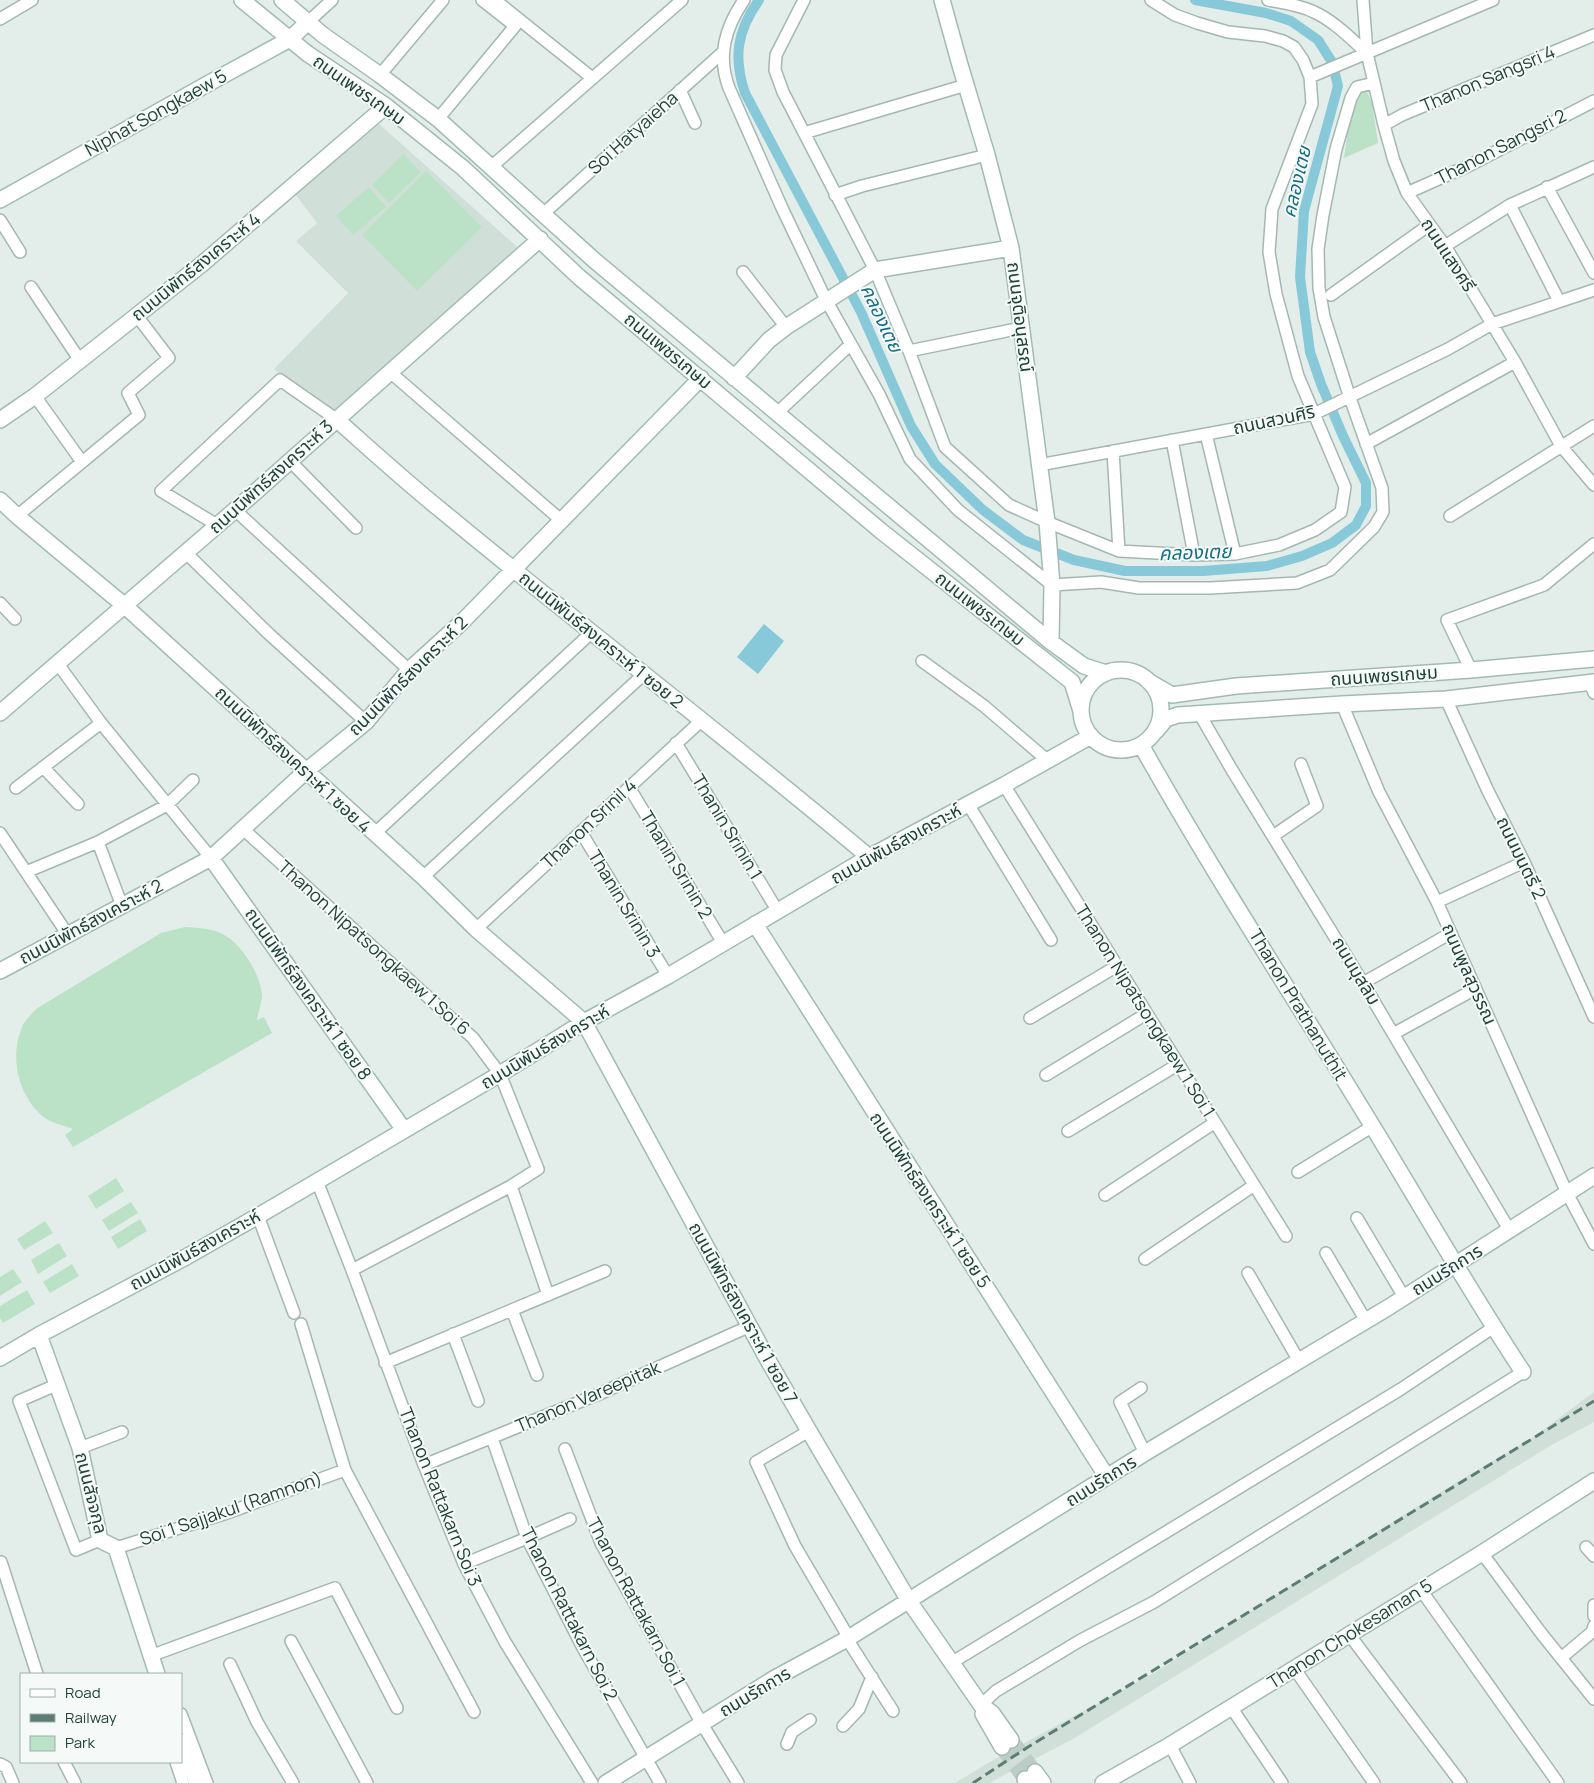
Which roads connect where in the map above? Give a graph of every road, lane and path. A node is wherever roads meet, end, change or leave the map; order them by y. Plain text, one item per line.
1 (32, 0) edge
2 (242, 0) edge
3 (282, 0) edge
4 (332, 0) edge
5 (443, 0) edge
6 (482, 0) edge
7 (495, 0) edge
8 (682, 0) edge
9 (744, 0) edge
10 (804, 0) edge
11 (942, 0) edge
12 (1151, 0) edge
13 (1268, 0) edge
14 (1363, 0) edge
15 (1493, 0) edge
16 (0, 19) edge
17 (308, 22) junction
18 (1594, 35) edge
19 (290, 39) junction
20 (723, 52) junction
21 (1367, 53) junction
22 (380, 75) junction
23 (1315, 75) junction
24 (591, 77) junction
25 (1374, 83) junction
26 (966, 86) junction
27 (680, 90) junction
28 (1594, 100) edge
29 (386, 106) junction
30 (438, 119) junction
31 (696, 123) dead end
32 (1384, 125) junction
33 (804, 133) junction
34 (987, 155) junction
35 (491, 167) junction
36 (1594, 167) edge
37 (1547, 187) junction
38 (1407, 193) junction
39 (836, 195) junction
40 (0, 200) edge
41 (1510, 205) junction
42 (543, 214) junction
43 (0, 220) edge
44 (1429, 225) junction
45 (540, 239) junction
46 (1445, 246) junction
47 (1011, 248) junction
48 (20, 252) dead end
49 (594, 260) junction
50 (875, 270) junction
51 (743, 272) dead end
52 (1594, 273) edge
53 (579, 277) junction
54 (31, 287) dead end
55 (1594, 290) edge
56 (1332, 295) dead end
57 (826, 300) junction
58 (1559, 301) junction
59 (137, 316) junction
60 (1492, 324) junction
61 (786, 327) junction
62 (1021, 328) junction
63 (851, 344) junction
64 (909, 351) junction
65 (80, 359) junction
66 (1515, 362) junction
67 (390, 372) junction
68 (701, 378) junction
69 (734, 378) junction
70 (35, 396) junction
71 (1348, 398) junction
72 (777, 413) junction
73 (1316, 413) junction
74 (0, 420) edge
75 (336, 420) junction
76 (1594, 426) edge
77 (1206, 434) junction
78 (1172, 440) junction
79 (1366, 444) junction
80 (1561, 446) junction
81 (1113, 451) junction
82 (290, 461) junction
83 (82, 462) junction
84 (1039, 465) junction
85 (1594, 485) edge
86 (0, 500) edge
87 (235, 510) junction
88 (896, 512) junction
89 (17, 516) junction
90 (1450, 516) dead end
91 (562, 521) junction
92 (1047, 522) junction
93 (217, 525) junction
94 (356, 528) dead end
95 (881, 531) junction
96 (1594, 544) edge
97 (1119, 551) junction
98 (185, 552) junction
99 (1235, 554) junction
100 (1194, 555) junction
101 (513, 569) junction
102 (1052, 585) junction
103 (0, 603) edge
104 (125, 606) junction
105 (15, 619) dead end
106 (591, 632) junction
107 (1050, 642) junction
108 (1594, 659) edge
109 (922, 661) dead end
110 (58, 664) junction
111 (409, 670) junction
112 (1471, 670) junction
113 (1106, 673) junction
114 (644, 674) junction
115 (1148, 680) junction
116 (1593, 686) edge
117 (1446, 699) junction
118 (1342, 704) junction
119 (1082, 711) junction
120 (0, 713) edge
121 (1199, 713) junction
122 (702, 720) junction
123 (366, 722) junction
124 (100, 723) junction
125 (1156, 731) junction
126 (1091, 736) junction
127 (676, 743) junction
128 (1141, 746) junction
129 (1047, 760) junction
130 (1301, 764) dead end
131 (44, 767) junction
132 (306, 771) junction
133 (193, 780) dead end
134 (1004, 785) junction
135 (629, 787) junction
136 (16, 788) dead end
137 (78, 804) dead end
138 (968, 804) junction
139 (167, 805) junction
140 (242, 828) junction
141 (581, 832) junction
142 (0, 833) edge
143 (374, 834) junction
144 (1273, 836) junction
145 (98, 842) junction
146 (869, 857) junction
147 (211, 858) junction
148 (1524, 862) junction
149 (26, 872) junction
150 (423, 877) junction
151 (1437, 902) junction
152 (122, 906) junction
153 (777, 910) junction
154 (755, 924) junction
155 (476, 929) junction
156 (1451, 933) junction
157 (68, 935) junction
158 (1051, 940) dead end
159 (723, 943) junction
160 (1117, 966) junction
161 (0, 971) edge
162 (668, 976) junction
163 (1363, 983) junction
164 (1475, 989) junction
165 (1146, 1014) junction
166 (1594, 1017) edge
167 (1030, 1018) dead end
168 (584, 1022) junction
169 (1393, 1034) junction
170 (1177, 1065) junction
171 (500, 1074) junction
172 (1046, 1075) dead end
173 (1214, 1124) junction
174 (1373, 1126) junction
175 (404, 1130) junction
176 (1068, 1131) dead end
177 (1298, 1172) dead end
178 (1594, 1176) edge
179 (317, 1181) junction
180 (511, 1186) junction
181 (1253, 1186) junction
182 (1567, 1193) junction
183 (1105, 1196) dead end
184 (258, 1216) junction
185 (1356, 1218) dead end
186 (1510, 1231) junction
187 (1286, 1236) dead end
188 (1594, 1244) edge
189 (1326, 1253) dead end
190 (1145, 1259) dead end
191 (1454, 1265) junction
192 (352, 1270) junction
193 (605, 1271) dead end
194 (1248, 1273) dead end
195 (548, 1295) junction
196 (1404, 1297) junction
197 (512, 1310) junction
198 (294, 1313) dead end
199 (1366, 1321) junction
200 (301, 1324) dead end
201 (750, 1326) junction
202 (1494, 1328) junction
203 (452, 1334) junction
204 (39, 1335) junction
205 (0, 1358) edge
206 (1299, 1361) junction
207 (385, 1362) junction
208 (1523, 1372) joint
209 (536, 1375) dead end
210 (56, 1385) junction
211 (1141, 1388) dead end
212 (478, 1402) dead end
213 (122, 1432) dead end
214 (809, 1432) junction
215 (492, 1438) junction
216 (80, 1448) junction
217 (565, 1449) dead end
218 (1145, 1453) junction
219 (424, 1465) junction
220 (345, 1470) junction
221 (1107, 1477) junction
222 (1594, 1481) edge
223 (570, 1518) dead end
224 (527, 1538) junction
225 (100, 1540) junction
226 (1586, 1547) dead end
227 (116, 1548) junction
228 (1482, 1553) junction
229 (1594, 1556) edge
230 (0, 1562) edge
231 (464, 1564) junction
232 (1421, 1590) junction
233 (909, 1600) junction
234 (1594, 1606) edge
235 (1594, 1616) edge
236 (1594, 1626) edge
237 (1348, 1634) junction
238 (848, 1639) junction
239 (291, 1641) dead end
240 (1561, 1658) junction
241 (951, 1663) junction
242 (230, 1664) dead end
243 (1294, 1668) junction
244 (156, 1669) edge
245 (37, 1673) edge
246 (872, 1677) junction
247 (1594, 1699) edge
248 (981, 1705) junction
249 (1231, 1707) junction
250 (397, 1708) dead end
251 (893, 1711) dead end
252 (474, 1712) dead end
253 (182, 1717) edge
254 (810, 1720) dead end
255 (702, 1724) junction
256 (843, 1726) dead end
257 (1006, 1743) tunnel mouth
258 (787, 1744) dead end
259 (182, 1745) edge
260 (1170, 1745) junction
261 (646, 1758) junction
262 (65, 1763) edge
263 (176, 1763) edge
264 (0, 1764) edge
265 (13, 1783) edge
266 (75, 1783) edge
267 (183, 1783) edge
268 (196, 1783) edge
269 (207, 1783) edge
270 (293, 1783) edge
271 (368, 1783) edge
272 (592, 1783) edge
273 (606, 1783) edge
274 (660, 1783) edge
275 (738, 1783) edge
276 (1103, 1783) edge
277 (1190, 1783) edge
278 (1282, 1783) edge
279 (1374, 1783) edge
280 (1461, 1783) edge
281 (1558, 1783) edge

1 - 16 street
2 - 19 street, ถนนเพชรเกษม
3 - 17 street, ถนนเพชรเกษม
4 - 17 street
5 - 22 street
6 - 30 street
7 - 24 street
8 - 24 street
9 - 20 street
10 - 33 street
11 - 26 street, ถนนจุติอนุสรณ์
12 - 23 street
13 - 21 street
14 - 21 street, ถนนเเสงศรี
15 - 21 street
17 - 19 street, Niphat Songkaew 5
17 - 22 street, ถนนเพชรเกษม
18 - 32 street, Thanon Sangsri 4
19 - 29 street, ถนนเพชรเกษม
19 - 40 street, Niphat Songkaew 5
20 - 27 street, Soi Hatyaieha
20 - 57 street
21 - 23 street
21 - 25 street, ถนนเเสงศรี
22 - 30 street, ถนนเพชรเกษม
23 - 73 street
24 - 35 street
25 - 32 street, ถนนเเสงศรี
25 - 71 street
26 - 33 street
26 - 34 street, ถนนจุติอนุสรณ์
27 - 31 street
27 - 42 street, Soi Hatyaieha
28 - 38 street, Thanon Sangsri 2
29 - 45 street, ถนนเพชรเกษม
29 - 59 street, ถนนนิพัทธ์สงเคราะห์ 4
30 - 35 street, ถนนเพชรเกษม
32 - 38 street, ถนนเเสงศรี
33 - 39 street
34 - 39 street
34 - 47 street, ถนนจุติอนุสรณ์
35 - 42 street, ถนนเพชรเกษม
36 - 37 street
37 - 41 street
37 - 52 street
38 - 44 street, ถนนเเสงศรี
39 - 50 street
41 - 46 street
41 - 58 street
42 - 49 street, ถนนเพชรเกษม
43 - 48 street
44 - 46 street, ถนนเเสงศรี
44 - 56 street
45 - 53 street, ถนนเพชรเกษม
45 - 67 street, ถนนนิพัทธ์สงเคราะห์ 3
46 - 60 street, ถนนเเสงศรี
47 - 50 street
47 - 62 street, ถนนจุติอนุสรณ์
49 - 53 street
49 - 69 street, ถนนเพชรเกษม
50 - 57 street
50 - 64 street
51 - 61 street
53 - 68 street, ถนนเพชรเกษม
54 - 65 street
55 - 58 street, ถนนสวนศิริ
57 - 61 street
57 - 63 street
58 - 60 street, ถนนสวนศิริ
59 - 65 street, ถนนนิพัทธ์สงเคราะห์ 4
59 - 83 street
60 - 66 street, ถนนเเสงศรี
60 - 71 street, ถนนสวนศิริ
61 - 69 street
62 - 64 street
62 - 84 street, ถนนจุติอนุสรณ์
63 - 72 street
63 - 102 street
64 - 92 street
65 - 70 street, ถนนนิพัทธ์สงเคราะห์ 4
66 - 79 street
66 - 80 street, ถนนเเสงศรี
67 - 75 street, ถนนนิพัทธ์สงเคราะห์ 3
67 - 91 street
68 - 91 street, ถนนนิพัทธ์สงเคราะห์ 2
68 - 95 street, ถนนเพชรเกษม
69 - 72 street, ถนนเพชรเกษม
70 - 74 street, ถนนนิพัทธ์สงเคราะห์ 4
70 - 83 street
71 - 73 street, ถนนสวนศิริ
71 - 79 street
72 - 88 street, ถนนเพชรเกษม
73 - 77 street, ถนนสวนศิริ
73 - 99 street
75 - 82 street, ถนนนิพัทธ์สงเคราะห์ 3
75 - 93 street
75 - 101 street, ถนนนิพันธ์สงเคราะห์ 1 ซอย 2
76 - 80 street
77 - 78 street, ถนนสวนศิริ
77 - 99 street
78 - 81 street, ถนนสวนศิริ
78 - 100 street
79 - 102 street
80 - 85 street, ถนนเเสงศรี
80 - 90 street
81 - 84 street, ถนนสวนศิริ
81 - 97 street
82 - 87 street, ถนนนิพัทธ์สงเคราะห์ 3
82 - 94 street
83 - 89 street
84 - 92 street, ถนนจุติอนุสรณ์
86 - 89 street, ถนนนิพัทธ์สงเคราะห์ 1 ซอย 4
87 - 93 street, ถนนนิพัทธ์สงเคราะห์ 3
87 - 111 street
88 - 95 street
88 - 107 street, ถนนเพชรเกษม
89 - 104 street, ถนนนิพัทธ์สงเคราะห์ 1 ซอย 4
91 - 101 street, ถนนนิพัทธ์สงเคราะห์ 2
92 - 97 street
92 - 102 street, ถนนจุติอนุสรณ์
93 - 98 street, ถนนนิพัทธ์สงเคราะห์ 3
95 - 119 street, ถนนเพชรเกษม
96 - 112 street
97 - 100 street
98 - 104 street, ถนนนิพัทธ์สงเคราะห์ 3
98 - 123 street
99 - 100 street
101 - 106 street, ถนนนิพันธ์สงเคราะห์ 1 ซอย 2
101 - 111 street, ถนนนิพัทธ์สงเคราะห์ 2
102 - 107 street, ถนนจุติอนุสรณ์
103 - 105 street
104 - 110 street, ถนนนิพัทธ์สงเคราะห์ 3
104 - 132 street, ถนนนิพัทธ์สงเคราะห์ 1 ซอย 4
106 - 114 street, ถนนนิพันธ์สงเคราะห์ 1 ซอย 2
106 - 143 street
107 - 113 street, ถนนเพชรเกษม
108 - 112 street, ถนนเพชรเกษม
109 - 129 street
110 - 120 street, ถนนนิพัทธ์สงเคราะห์ 3
110 - 124 street
111 - 123 street, ถนนนิพัทธ์สงเคราะห์ 2
112 - 115 street, ถนนเพชรเกษม
113 - 115 street
113 - 119 street
114 - 122 street, ถนนนิพันธ์สงเคราะห์ 1 ซอย 2
114 - 150 street
115 - 125 street
116 - 117 street, ถนนเพชรเกษม
117 - 118 street, ถนนเพชรเกษม
117 - 148 street, ถนนมนตรี 2
118 - 121 street, ถนนเพชรเกษม
118 - 151 street, ถนนพูลสุวรรณ
119 - 126 street
121 - 125 street, ถนนเพชรเกษม
121 - 144 street, ถนนมุสลิม
122 - 127 street, Thanon Srinil 4
122 - 146 street, ถนนนิพันธ์สงเคราะห์ 1 ซอย 2
123 - 132 street, ถนนนิพัทธ์สงเคราะห์ 2
124 - 131 street
124 - 139 street
125 - 128 street
126 - 128 street
126 - 129 street, ถนนนิพันธ์สงเคราะห์
127 - 135 street, Thanon Srinil 4
127 - 153 street, Thanin Srinin 1
128 - 174 street, Thanon Prathanuthit
129 - 134 street, ถนนนิพันธ์สงเคราะห์
130 - 144 street
131 - 136 street
131 - 137 street
132 - 140 street, ถนนนิพัทธ์สงเคราะห์ 2
132 - 143 street, ถนนนิพัทธ์สงเคราะห์ 1 ซอย 4
133 - 139 street
134 - 138 street, ถนนนิพันธ์สงเคราะห์
134 - 160 street, Thanon Nipatsongkaew 1 Soi 1
135 - 141 street, Thanon Srinil 4
135 - 159 street, Thanin Srinin 2
138 - 146 street, ถนนนิพันธ์สงเคราะห์
138 - 158 street
139 - 145 street
139 - 147 street
140 - 147 street, ถนนนิพัทธ์สงเคราะห์ 2
140 - 171 street, Thanon Nipatsongkaew 1 Soi 6
141 - 155 street, Thanon Srinil 4
141 - 162 street, Thanin Srinin 3
142 - 149 street
143 - 150 street, ถนนนิพัทธ์สงเคราะห์ 1 ซอย 4
144 - 163 street, ถนนมุสลิม
145 - 149 street
145 - 152 street
146 - 153 street, ถนนนิพันธ์สงเคราะห์
147 - 152 street, ถนนนิพัทธ์สงเคราะห์ 2
147 - 175 street, ถนนนิพัทธ์สงเคราะห์ 1 ซอย 8
148 - 151 street
148 - 166 street, ถนนมนตรี 2
149 - 157 street
150 - 155 street, ถนนนิพัทธ์สงเคราะห์ 1 ซอย 4
151 - 156 street, ถนนพูลสุวรรณ
152 - 157 street, ถนนนิพัทธ์สงเคราะห์ 2
153 - 154 street, ถนนนิพันธ์สงเคราะห์
154 - 159 street, ถนนนิพันธ์สงเคราะห์
154 - 221 street, ถนนนิพัทธ์สงเคราะห์ 1 ซอย 5
155 - 168 street, ถนนนิพัทธ์สงเคราะห์ 1 ซอย 4
156 - 163 street
156 - 164 street, ถนนพูลสุวรรณ
157 - 161 street, ถนนนิพัทธ์สงเคราะห์ 2
159 - 162 street, ถนนนิพันธ์สงเคราะห์
160 - 165 street, Thanon Nipatsongkaew 1 Soi 1
160 - 167 street
162 - 168 street, ถนนนิพันธ์สงเคราะห์
163 - 169 street, ถนนมุสลิม
164 - 169 street
164 - 182 street, ถนนพูลสุวรรณ
165 - 170 street, Thanon Nipatsongkaew 1 Soi 1
165 - 172 street
168 - 171 street, ถนนนิพันธ์สงเคราะห์
168 - 201 street, ถนนนิพัทธ์สงเคราะห์ 1 ซอย 7
169 - 186 street, ถนนมุสลิม
170 - 173 street, Thanon Nipatsongkaew 1 Soi 1
170 - 176 street
171 - 175 street, ถนนนิพันธ์สงเคราะห์
171 - 180 street, Thanon Nipatsongkaew 1 Soi 6
173 - 181 street, Thanon Nipatsongkaew 1 Soi 1
173 - 183 street
174 - 177 street
174 - 191 street, Thanon Prathanuthit
175 - 179 street, ถนนนิพันธ์สงเคราะห์
178 - 182 street, ถนนรัถการ
179 - 184 street, ถนนนิพันธ์สงเคราะห์
179 - 192 street, Thanon Rattakarn Soi 3
180 - 192 street
180 - 195 street
181 - 187 street, Thanon Nipatsongkaew 1 Soi 1
181 - 190 street
182 - 186 street, ถนนรัถการ
182 - 188 street, ถนนพูลสุวรรณ
184 - 198 street
184 - 204 street, ถนนนิพันธ์สงเคราะห์
185 - 196 street
186 - 191 street, ถนนรัถการ
189 - 199 street
191 - 196 street, ถนนรัถการ
191 - 202 street, Thanon Prathanuthit
192 - 207 street, Thanon Rattakarn Soi 3
193 - 195 street
194 - 206 street
195 - 197 street
196 - 199 street, ถนนรัถการ
197 - 203 street
197 - 209 street
199 - 206 street, ถนนรัถการ
200 - 220 street
201 - 214 street, ถนนนิพัทธ์สงเคราะห์ 1 ซอย 7
201 - 215 street, Thanon Vareepitak
202 - 208 street, Thanon Prathanuthit
202 - 241 street
203 - 207 street
203 - 212 street
204 - 205 street, ถนนนิพันธ์สงเคราะห์
204 - 210 street, ถนนสัจจกุล
206 - 218 street, ถนนรัถการ
207 - 219 street, Thanon Rattakarn Soi 3
208 - 248 street
210 - 216 street, ถนนสัจจกุล
210 - 225 street
211 - 218 street
213 - 216 street
214 - 233 street, ถนนนิพัทธ์สงเคราะห์ 1 ซอย 7
214 - 238 street
215 - 219 street, Thanon Vareepitak
215 - 224 street, Thanon Rattakarn Soi 2
216 - 225 street, ถนนสัจจกุล
217 - 255 street, Thanon Rattakarn Soi 1
218 - 221 street, ถนนรัถการ
219 - 231 street, Thanon Rattakarn Soi 3
220 - 227 street, Soi 1 Sajjakul (Ramnon)
220 - 252 street
221 - 233 street, ถนนรัถการ
222 - 228 street, Thanon Chokesaman 5
223 - 224 street
224 - 231 street
224 - 261 street, Thanon Rattakarn Soi 2
225 - 227 street, ถนนสัจจกุล
226 - 229 street
227 - 244 street, ถนนสัจจกุล
228 - 232 street, Thanon Chokesaman 5
228 - 240 street
230 - 245 street
231 - 272 street, Thanon Rattakarn Soi 3
232 - 237 street, Thanon Chokesaman 5
232 - 281 street
233 - 238 street, ถนนรัถการ
233 - 241 street, ถนนนิพัทธ์สงเคราะห์ 1 ซอย 7
234 - 235 street
236 - 240 street
237 - 243 street, Thanon Chokesaman 5
237 - 280 street
238 - 246 street
238 - 255 street, ถนนรัถการ
239 - 271 street
240 - 247 street
241 - 248 street, ถนนนิพัทธ์สงเคราะห์ 1 ซอย 7
242 - 270 street
243 - 249 street, Thanon Chokesaman 5
243 - 279 street
244 - 250 street
246 - 251 street
246 - 256 street
248 - 257 street, ถนนนิพัทธ์สงเคราะห์ 1 ซอย 7
249 - 260 street, Thanon Chokesaman 5
249 - 278 street
253 - 269 street
254 - 258 street
255 - 261 street, ถนนรัถการ
255 - 275 street, Thanon Rattakarn Soi 1
259 - 268 street
260 - 276 street, Thanon Chokesaman 5
260 - 277 street
261 - 273 street, ถนนรัถการ
261 - 274 street, Thanon Rattakarn Soi 2
262 - 266 street
263 - 267 street
264 - 265 street

